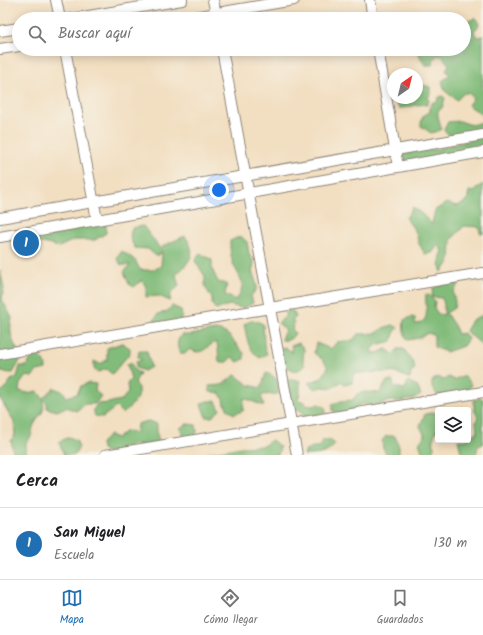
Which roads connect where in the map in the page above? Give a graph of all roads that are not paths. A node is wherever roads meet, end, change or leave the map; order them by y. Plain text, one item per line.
1 (56, 0) edge
2 (182, 0) edge
3 (213, 0) edge
4 (294, 0) edge
5 (370, 0) edge
6 (59, 12) edge
7 (112, 12) edge
8 (215, 12) edge
9 (236, 12) edge
10 (372, 12) edge
11 (12, 29) edge
12 (0, 31) edge
13 (12, 47) edge
14 (0, 50) edge
15 (66, 56) edge
16 (223, 56) edge
17 (379, 56) edge
18 (483, 135) edge
19 (395, 150) junction
20 (483, 152) edge
21 (398, 167) junction
22 (247, 176) junction
23 (249, 193) junction
24 (94, 202) junction
25 (0, 218) edge
26 (97, 220) junction
27 (0, 237) edge
28 (483, 273) edge
29 (270, 308) junction
30 (0, 354) edge
31 (483, 392) edge
32 (291, 424) junction
33 (105, 455) edge
34 (297, 455) edge

1 - 6 street
2 - 7 street
3 - 8 street
4 - 9 street
5 - 10 street
11 - 12 street
13 - 14 street
15 - 24 street
16 - 22 street
17 - 19 street
18 - 19 street
19 - 21 street
19 - 22 street
20 - 21 street
21 - 23 street
22 - 23 street
22 - 24 street
23 - 26 street
23 - 29 street
24 - 25 street
24 - 26 street
26 - 27 street
28 - 29 street
29 - 30 street
29 - 32 street
31 - 32 street
32 - 33 street
32 - 34 street

